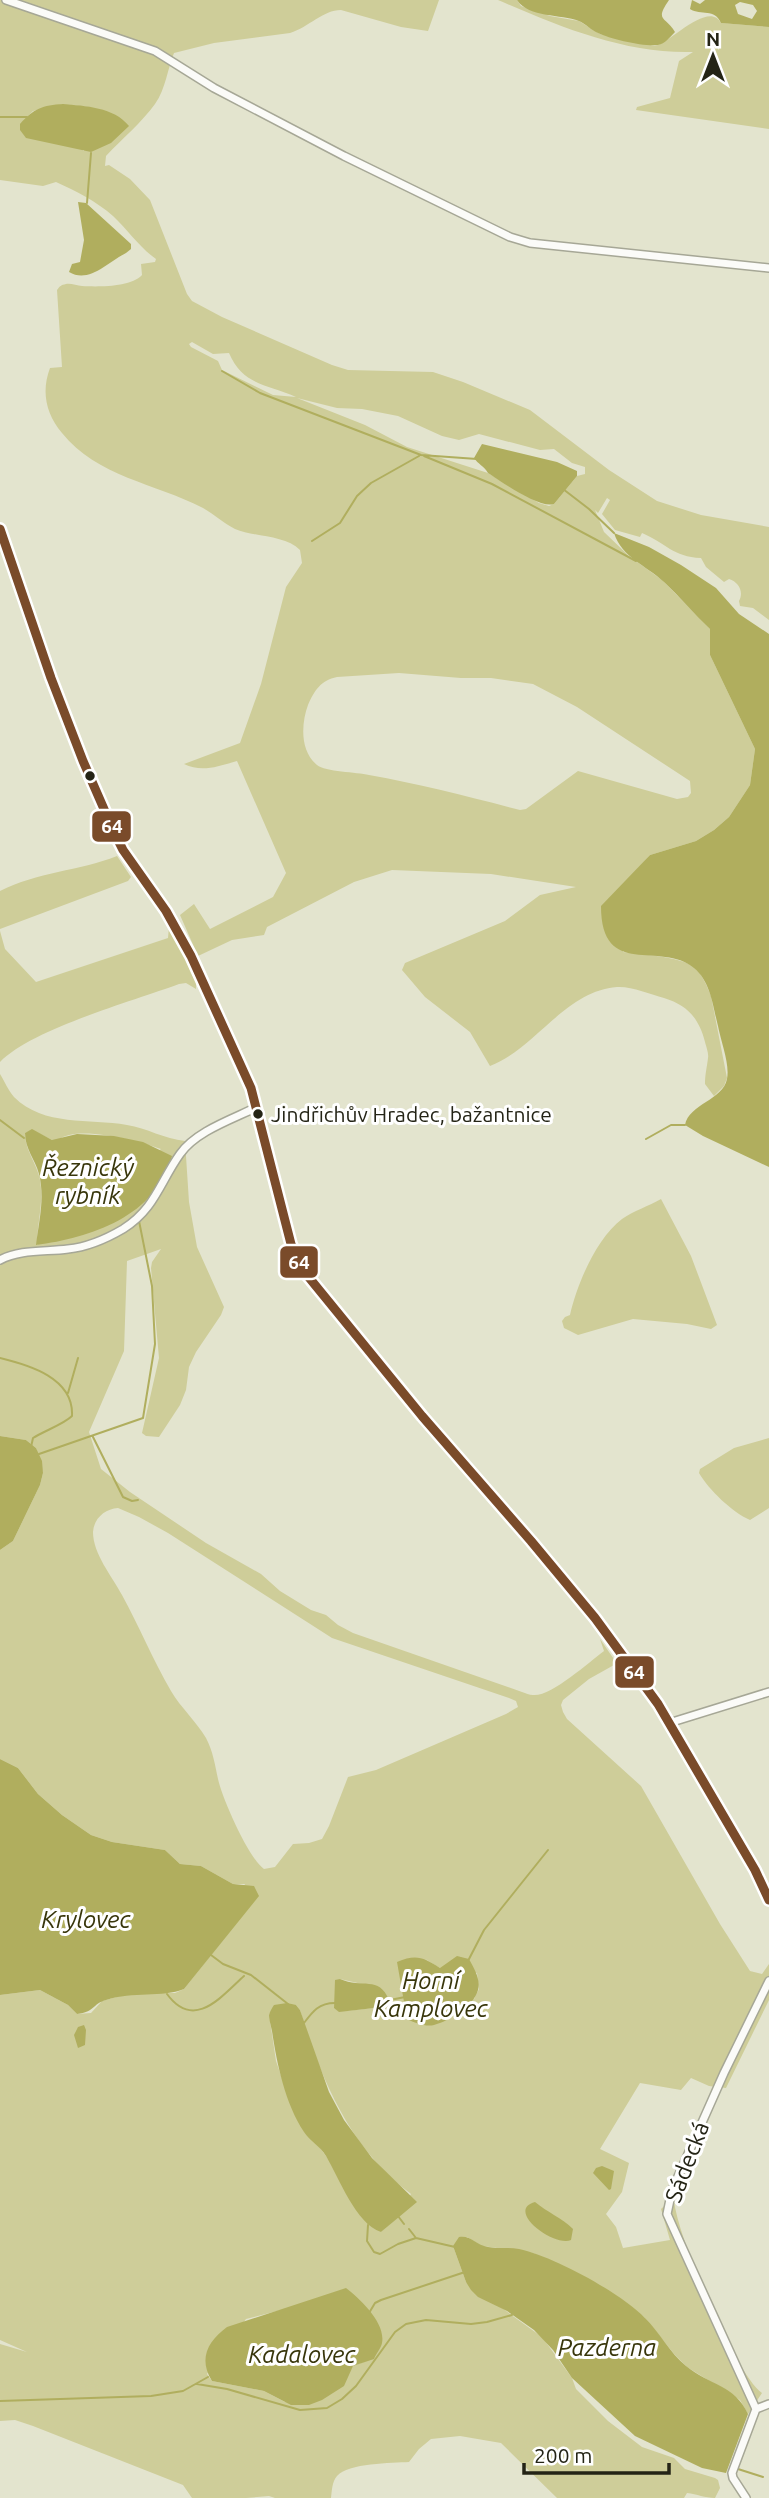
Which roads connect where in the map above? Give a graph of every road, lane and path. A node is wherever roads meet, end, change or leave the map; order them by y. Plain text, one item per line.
1 (6, 0) edge
2 (769, 268) edge
3 (0, 529) edge
4 (257, 1107) junction
5 (0, 1260) edge
6 (769, 1692) edge
7 (669, 1723) junction
8 (769, 1900) edge
9 (769, 1981) edge
10 (769, 2404) edge
11 (756, 2409) junction
12 (746, 2498) edge

1 - 2 street
3 - 4 main road
4 - 5 street
4 - 7 main road
6 - 7 street
7 - 8 main road
9 - 11 street, Sádecká
10 - 11 street
11 - 12 street

